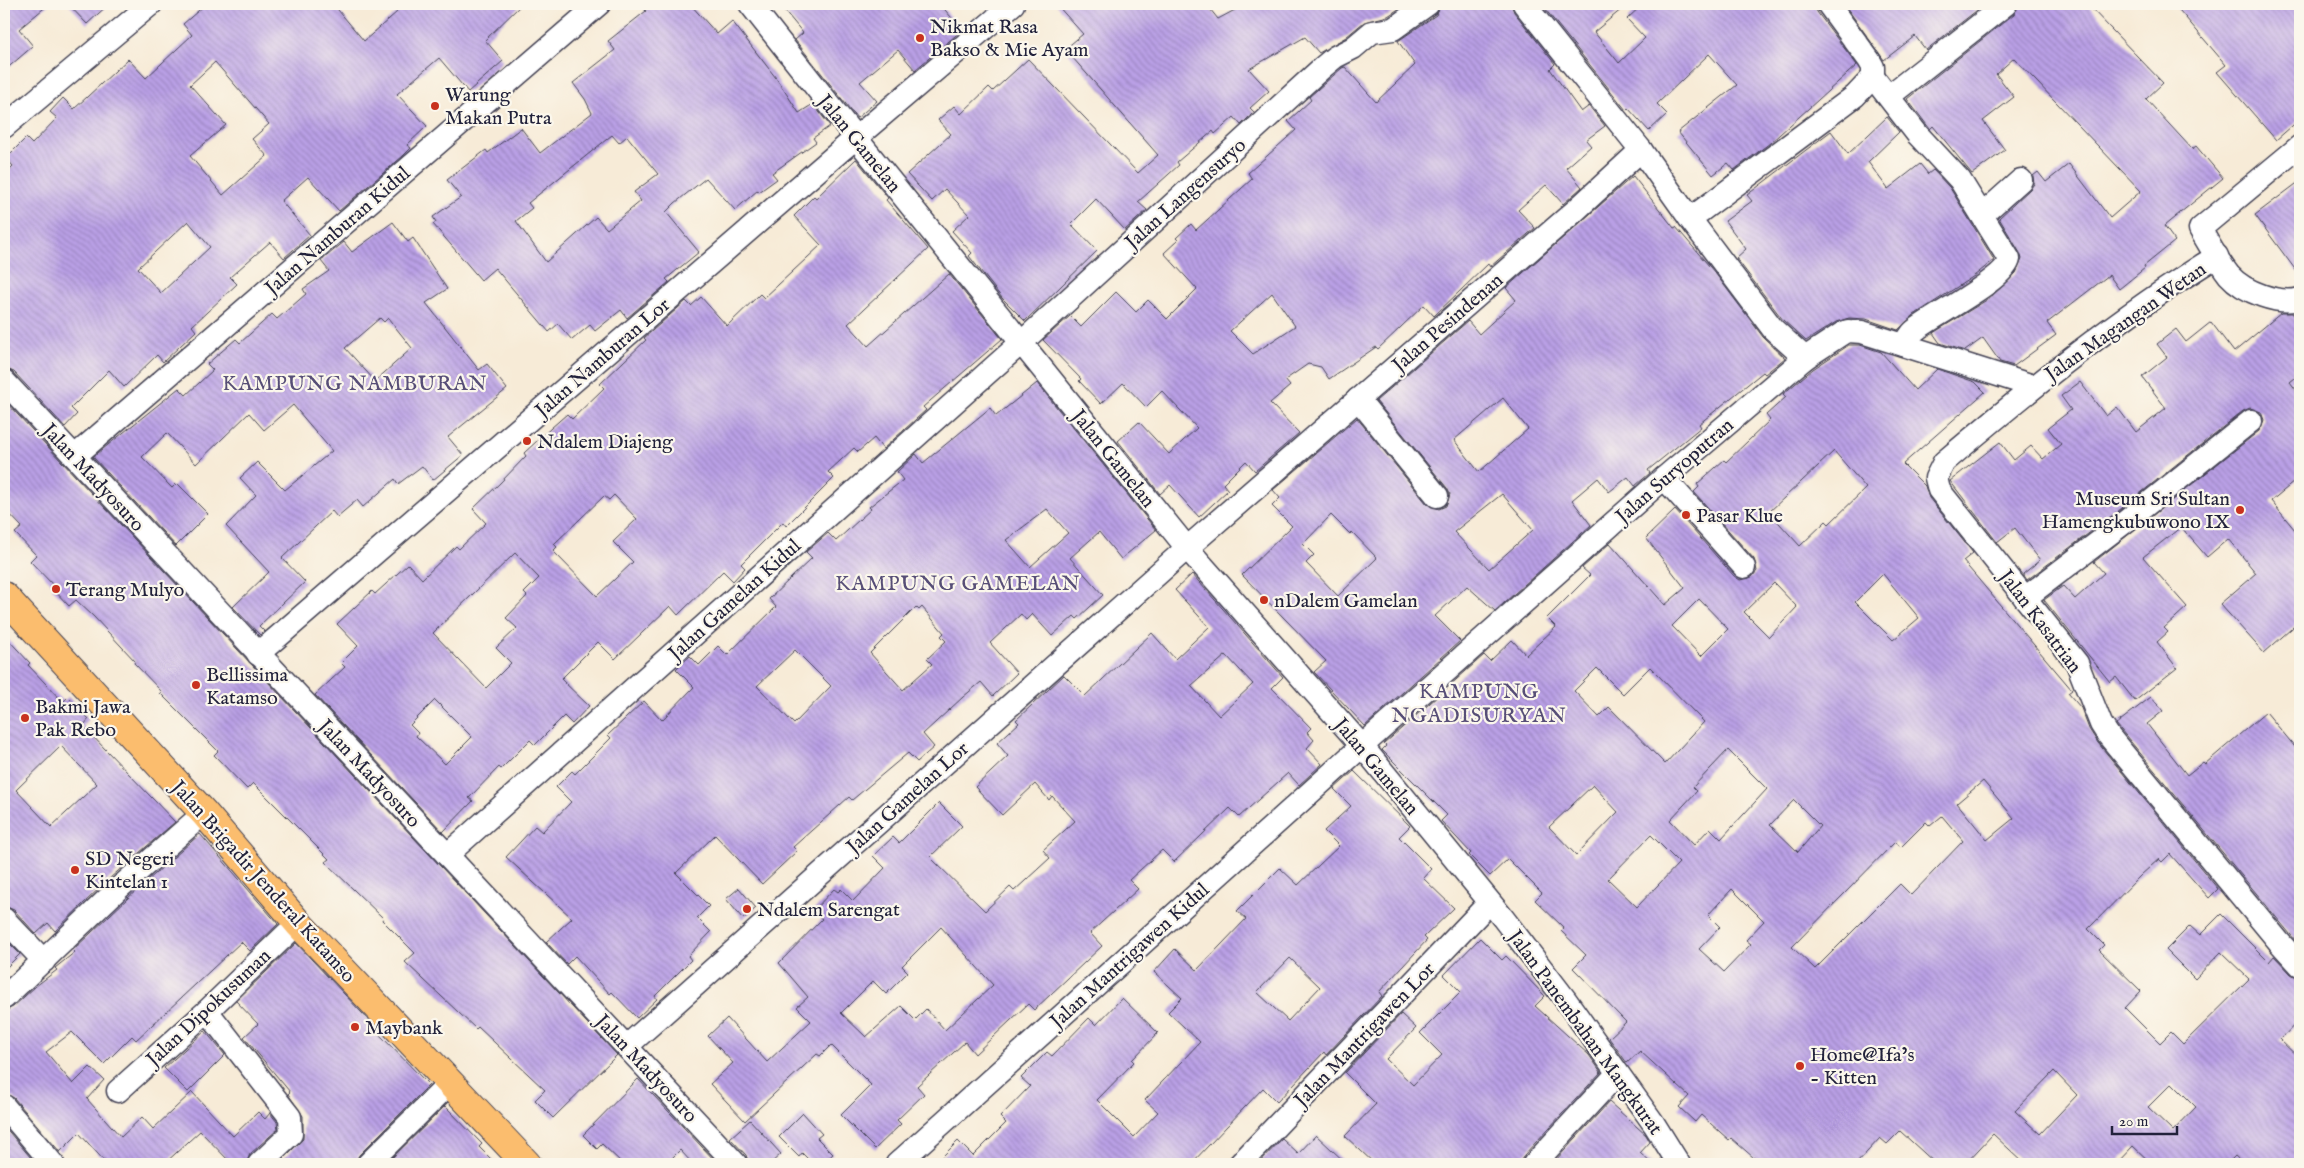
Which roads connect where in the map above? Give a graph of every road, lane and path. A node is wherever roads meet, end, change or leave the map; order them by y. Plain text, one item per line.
1 (151, 4) edge
2 (599, 4) edge
3 (750, 4) edge
4 (1013, 4) edge
5 (1428, 4) edge
6 (1524, 4) edge
7 (1828, 4) edge
8 (2006, 4) edge
9 (1873, 77) junction
10 (1889, 96) junction
11 (4, 127) edge
12 (856, 138) junction
13 (2300, 146) edge
14 (1641, 150) junction
15 (2021, 180) dead end
16 (1982, 215) junction
17 (1690, 219) junction
18 (2217, 256) junction
19 (2300, 299) edge
20 (1021, 342) junction
21 (1904, 345) junction
22 (1805, 358) junction
23 (4, 381) edge
24 (2033, 386) junction
25 (1358, 399) junction
26 (2251, 421) dead end
27 (75, 456) junction
28 (1664, 478) junction
29 (1437, 496) dead end
30 (1187, 548) junction
31 (1744, 567) dead end
32 (4, 596) edge
33 (2025, 598) junction
34 (258, 654) junction
35 (1362, 746) junction
36 (204, 813) junction
37 (447, 855) junction
38 (1489, 903) junction
39 (4, 919) edge
40 (298, 923) junction
41 (44, 961) junction
42 (2300, 965) edge
43 (4, 998) edge
44 (206, 1011) junction
45 (627, 1046) junction
46 (1617, 1074) junction
47 (450, 1083) junction
48 (118, 1091) dead end
49 (4, 1106) edge
50 (53, 1164) edge
51 (259, 1164) edge
52 (368, 1164) edge
53 (527, 1164) edge
54 (736, 1164) edge
55 (897, 1164) edge
56 (1240, 1164) edge
57 (1534, 1164) edge
58 (1679, 1164) edge

1 - 11 street
2 - 27 street, Jalan Namburan Kidul
3 - 12 street, Jalan Gamelan
4 - 12 street, Jalan Namburan Lor
5 - 20 street, Jalan Langensuryo
6 - 14 street
7 - 9 street
8 - 10 street
9 - 10 street
9 - 17 street
10 - 16 street
12 - 20 street, Jalan Gamelan
12 - 34 street, Jalan Namburan Lor
13 - 18 street
14 - 17 street
14 - 25 street, Jalan Pesindenan
15 - 16 street
16 - 21 street
17 - 22 street
18 - 19 street
18 - 24 street, Jalan Magangan Wetan
20 - 30 street, Jalan Gamelan
20 - 37 street, Jalan Gamelan Kidul
21 - 22 street, Jalan Suryoputran
21 - 24 street, Jalan Suryoputran
22 - 28 street, Jalan Suryoputran
23 - 27 street, Jalan Madyosuro
24 - 33 street, Jalan Kasatrian
25 - 29 street
25 - 30 street, Jalan Pesindenan
26 - 33 street
27 - 34 street, Jalan Madyosuro
28 - 31 street
28 - 35 street, Jalan Suryoputran
30 - 35 street, Jalan Gamelan
30 - 45 street, Jalan Gamelan Lor
32 - 36 main road, Jalan Brigadir Jenderal Katamso
33 - 42 street, Jalan Kasatrian
34 - 37 street, Jalan Madyosuro
35 - 38 street, Jalan Gamelan
35 - 55 street, Jalan Mantrigawen Kidul
36 - 40 main road, Jalan Brigadir Jenderal Katamso
36 - 41 street
37 - 45 street, Jalan Madyosuro
38 - 46 street, Jalan Panembahan Mangkurat
38 - 56 street, Jalan Mantrigawen Lor
39 - 41 street
40 - 44 street, Jalan Dipokusuman
40 - 47 main road, Jalan Brigadir Jenderal Katamso
41 - 43 street
44 - 48 street, Jalan Dipokusuman
44 - 51 street
45 - 54 street, Jalan Madyosuro
46 - 57 street
46 - 58 street, Jalan Panembahan Mangkurat
47 - 52 street
47 - 53 main road, Jalan Brigadir Jenderal Katamso
49 - 50 street

